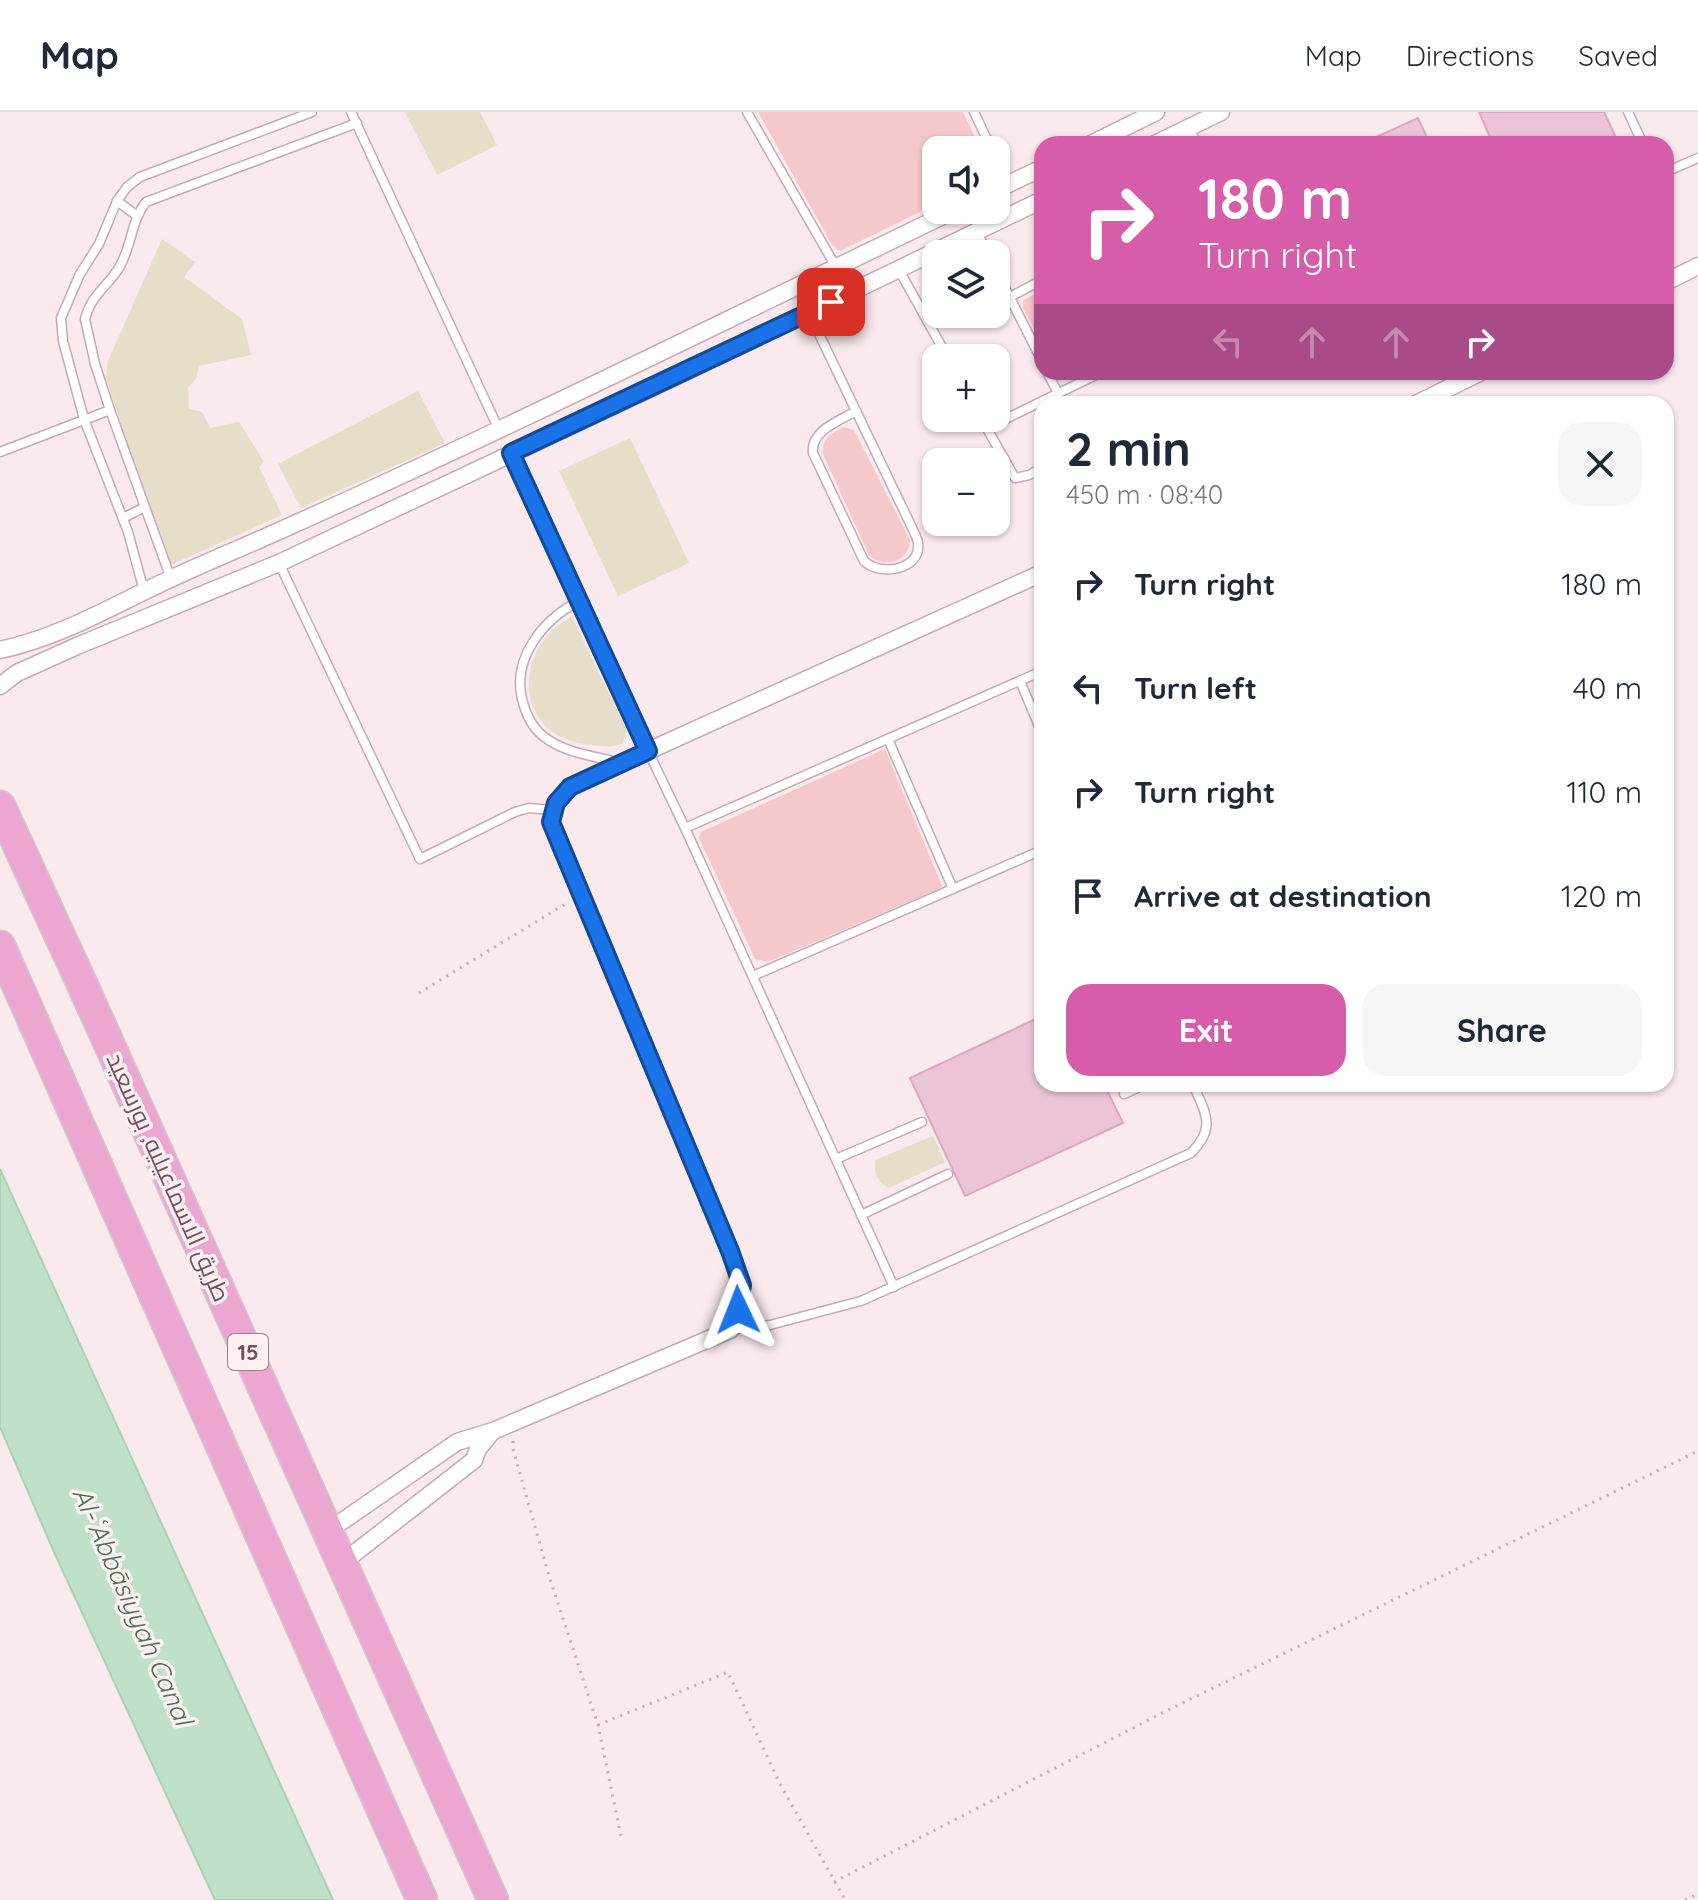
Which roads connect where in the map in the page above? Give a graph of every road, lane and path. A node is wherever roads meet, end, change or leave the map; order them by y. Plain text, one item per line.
1 (312, 112) edge
2 (351, 112) edge
3 (747, 112) edge
4 (974, 112) edge
5 (1156, 112) edge
6 (1221, 112) edge
7 (1628, 112) edge
8 (357, 123) junction
9 (1189, 127) junction
10 (985, 136) edge
11 (1107, 136) edge
12 (1171, 136) edge
13 (1193, 136) edge
14 (1639, 136) edge
15 (1698, 158) edge
16 (1674, 168) edge
17 (1034, 172) edge
18 (1010, 183) edge
19 (117, 201) junction
20 (1034, 204) edge
21 (136, 215) junction
22 (926, 224) edge
23 (977, 231) junction
24 (981, 240) edge
25 (1698, 266) edge
26 (836, 267) junction
27 (899, 269) junction
28 (1674, 278) edge
29 (1034, 284) edge
30 (795, 287) junction
31 (1010, 297) joint
32 (809, 313) junction
33 (940, 344) edge
34 (1034, 345) edge
35 (664, 351) junction
36 (677, 376) junction
37 (1051, 380) edge
38 (1085, 380) edge
39 (1465, 380) edge
40 (1058, 393) junction
41 (1052, 396) edge
42 (1432, 396) edge
43 (1034, 405) edge
44 (110, 410) junction
45 (856, 411) junction
46 (1010, 417) edge
47 (84, 419) junction
48 (516, 423) junction
49 (500, 430) junction
50 (989, 432) edge
51 (483, 438) junction
52 (519, 450) junction
53 (0, 452) edge
54 (495, 461) junction
55 (1034, 472) edge
56 (143, 508) junction
57 (123, 518) junction
58 (279, 563) junction
59 (1034, 577) edge
60 (171, 579) junction
61 (144, 591) junction
62 (580, 600) junction
63 (181, 601) junction
64 (0, 650) edge
65 (1034, 675) edge
66 (1020, 681) junction
67 (0, 686) edge
68 (1034, 714) edge
69 (888, 739) junction
70 (648, 751) junction
71 (623, 763) junction
72 (0, 806) edge
73 (554, 810) junction
74 (685, 828) junction
75 (1034, 854) edge
76 (953, 889) junction
77 (581, 896) junction
78 (0, 946) edge
79 (753, 976) junction
80 (419, 993) dead end
81 (1128, 1092) edge
82 (1196, 1092) edge
83 (1124, 1094) dead end
84 (922, 1122) dead end
85 (836, 1159) junction
86 (948, 1174) dead end
87 (861, 1215) junction
88 (894, 1287) junction
89 (730, 1330) junction
90 (522, 1419) junction
91 (493, 1431) junction
92 (1698, 1451) edge
93 (328, 1531) junction
94 (342, 1563) junction
95 (598, 1725) junction
96 (622, 1841) dead end
97 (834, 1882) junction
98 (1698, 1894) edge
99 (422, 1900) edge
100 (493, 1900) edge
101 (845, 1900) edge
102 (1685, 1900) edge

1 - 19 lane
2 - 8 lane
3 - 26 lane
4 - 10 lane
5 - 11 street
6 - 9 street
7 - 14 lane
8 - 21 lane
8 - 49 lane
9 - 12 street
9 - 13 lane
15 - 16 lane
17 - 18 street
19 - 21 lane
19 - 47 lane
20 - 23 street
21 - 44 lane
22 - 26 street
23 - 24 lane
23 - 27 street
25 - 28 street
26 - 30 street
27 - 32 street
27 - 33 lane
29 - 31 lane
30 - 32 street
30 - 35 street
31 - 34 lane
32 - 36 street
32 - 45 lane
35 - 36 street
35 - 48 street
36 - 52 street
37 - 40 lane
38 - 40 lane
39 - 42 street
40 - 41 lane
43 - 46 lane
44 - 47 lane
44 - 56 lane
45 - 45 lane
47 - 53 lane
47 - 57 lane
48 - 49 street
48 - 52 street
49 - 51 street
50 - 55 lane
51 - 54 street
51 - 60 street
52 - 54 street
52 - 62 street
54 - 58 street
56 - 57 lane
56 - 60 lane
57 - 61 lane
58 - 63 street
58 - 73 lane
59 - 70 street
60 - 61 street
60 - 63 street
61 - 64 street
62 - 70 street
62 - 71 lane
63 - 67 street
65 - 66 lane
66 - 68 lane
66 - 69 lane
69 - 74 lane
69 - 76 lane
70 - 71 street
70 - 74 lane
71 - 73 street
72 - 93 highway, طريق الاسماعيليه, بورسعيد / 15
73 - 77 street
74 - 79 lane
75 - 76 lane
76 - 79 lane
77 - 80 path
77 - 89 street
78 - 99 highway
79 - 85 lane
81 - 83 lane
82 - 88 lane
84 - 85 lane
85 - 87 lane
86 - 87 lane
87 - 88 lane
88 - 89 lane
89 - 90 street
90 - 91 street
90 - 95 path
91 - 93 street
91 - 94 street
92 - 97 path
93 - 94 highway, طريق الاسماعيليه, بورسعيد / 15
94 - 100 highway, طريق الاسماعيليه, بورسعيد / 15
95 - 96 path
95 - 97 path
97 - 101 path
98 - 102 path

